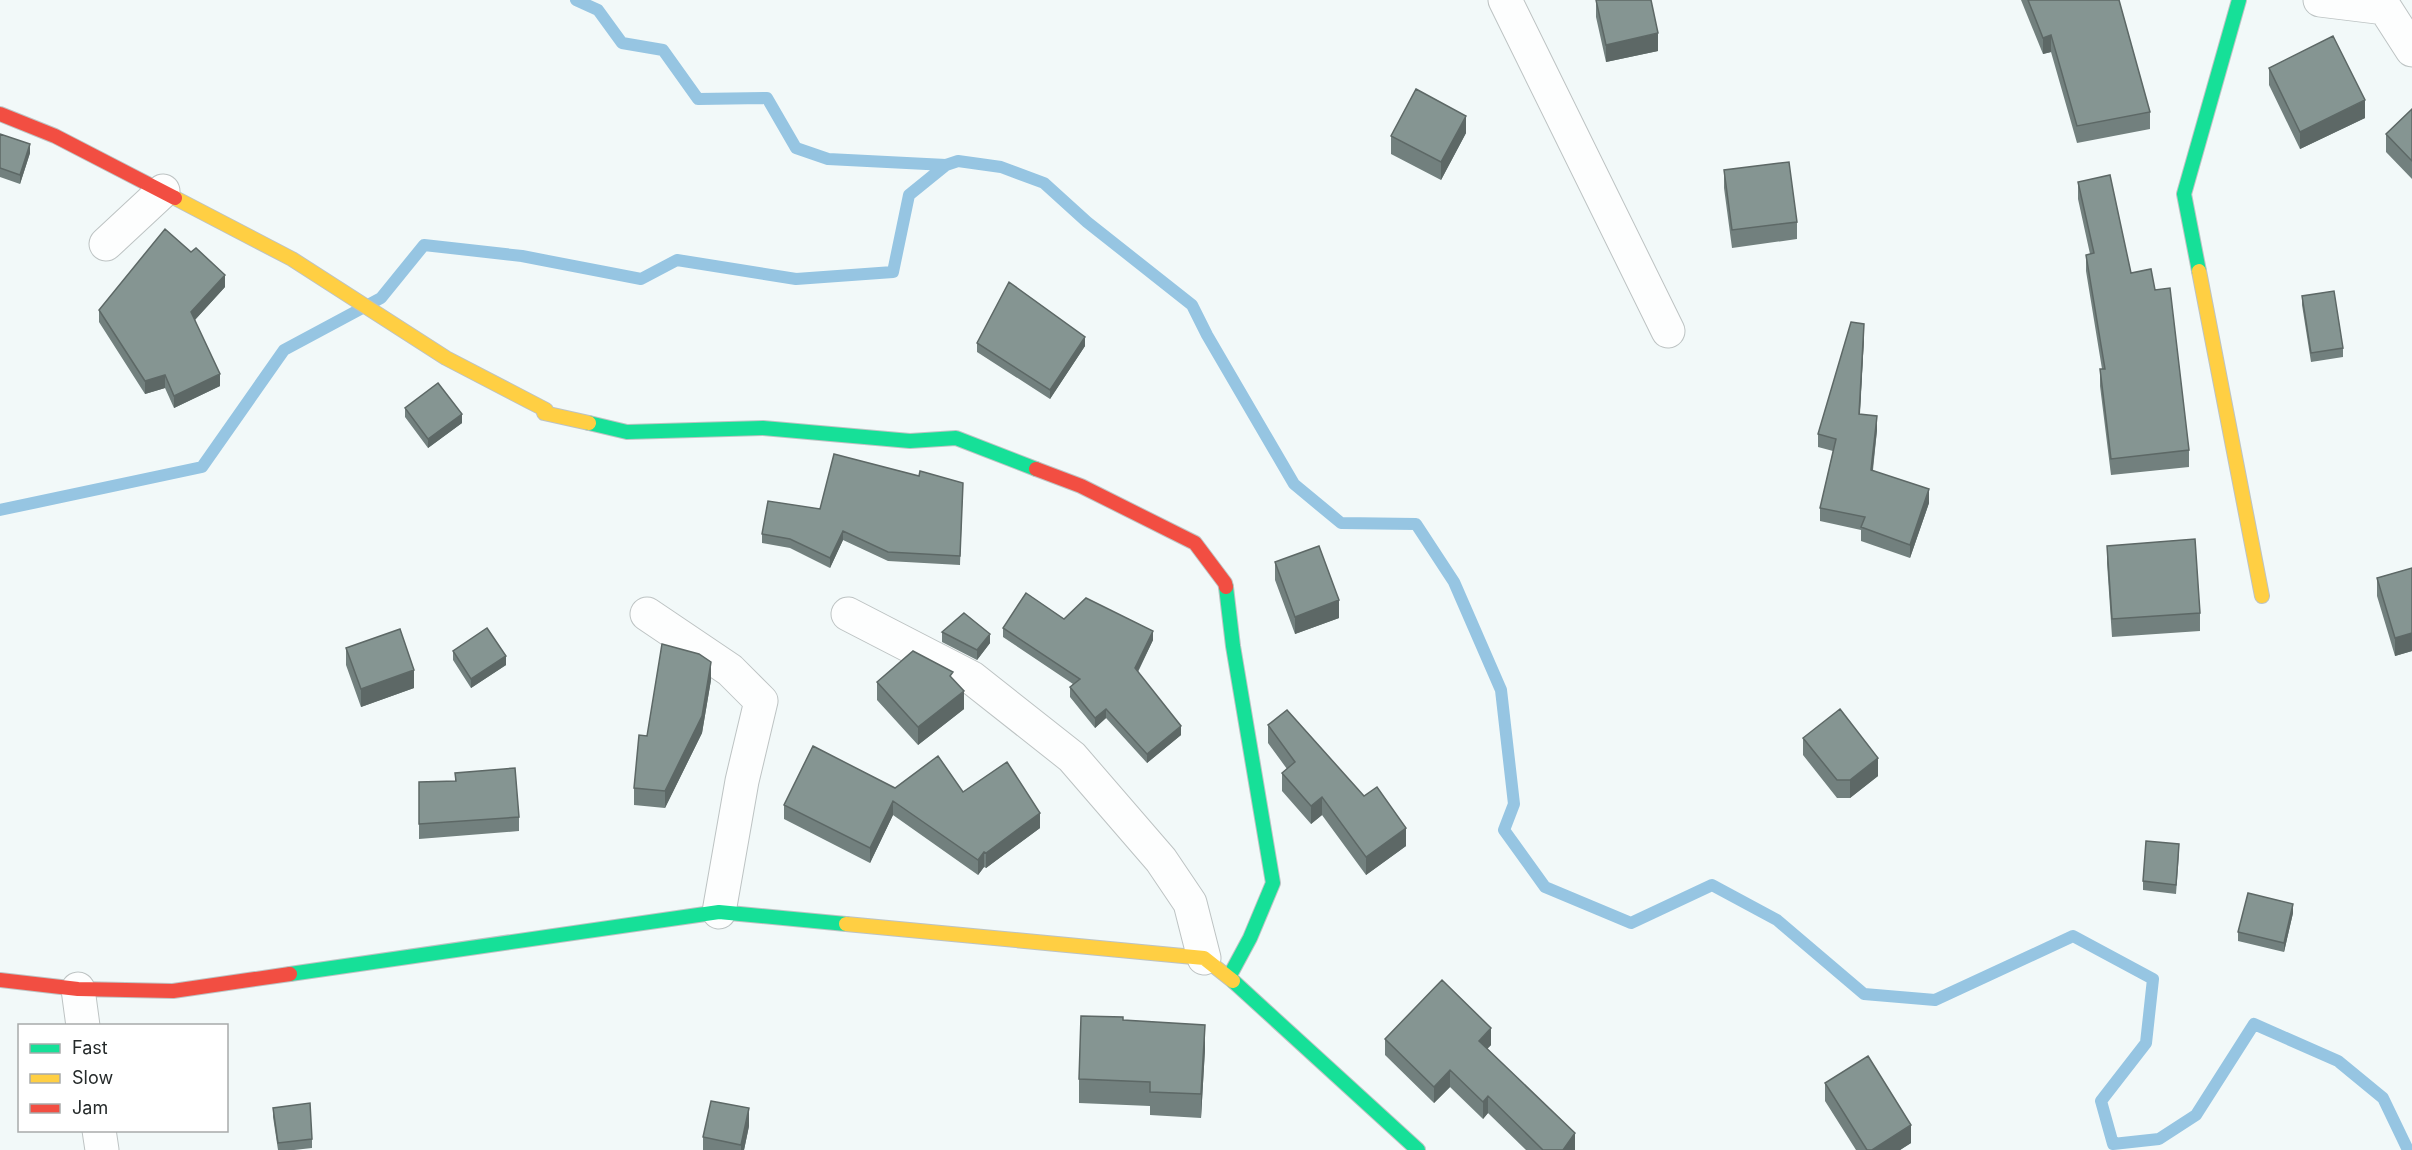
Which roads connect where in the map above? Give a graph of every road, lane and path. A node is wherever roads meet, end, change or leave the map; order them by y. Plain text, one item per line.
1 (1505, 0) edge
2 (2239, 0) edge
3 (2320, 0) edge
4 (2393, 4) edge
5 (2412, 50) edge
6 (0, 114) edge
7 (163, 191) junction
8 (106, 244) dead end
9 (1668, 331) dead end
10 (2262, 596) dead end
11 (647, 614) dead end
12 (848, 614) dead end
13 (719, 912) junction
14 (1216, 967) junction
15 (0, 980) edge
16 (78, 989) junction
17 (83, 1024) edge
18 (99, 1132) edge
19 (102, 1150) edge
20 (1418, 1150) edge

1 - 9 street
2 - 10 street
3 - 4 street
4 - 5 street
6 - 7 street
7 - 8 street
7 - 14 street
11 - 13 street
12 - 14 street
13 - 14 street
13 - 16 street
14 - 20 street
15 - 16 street
16 - 17 street
18 - 19 street

